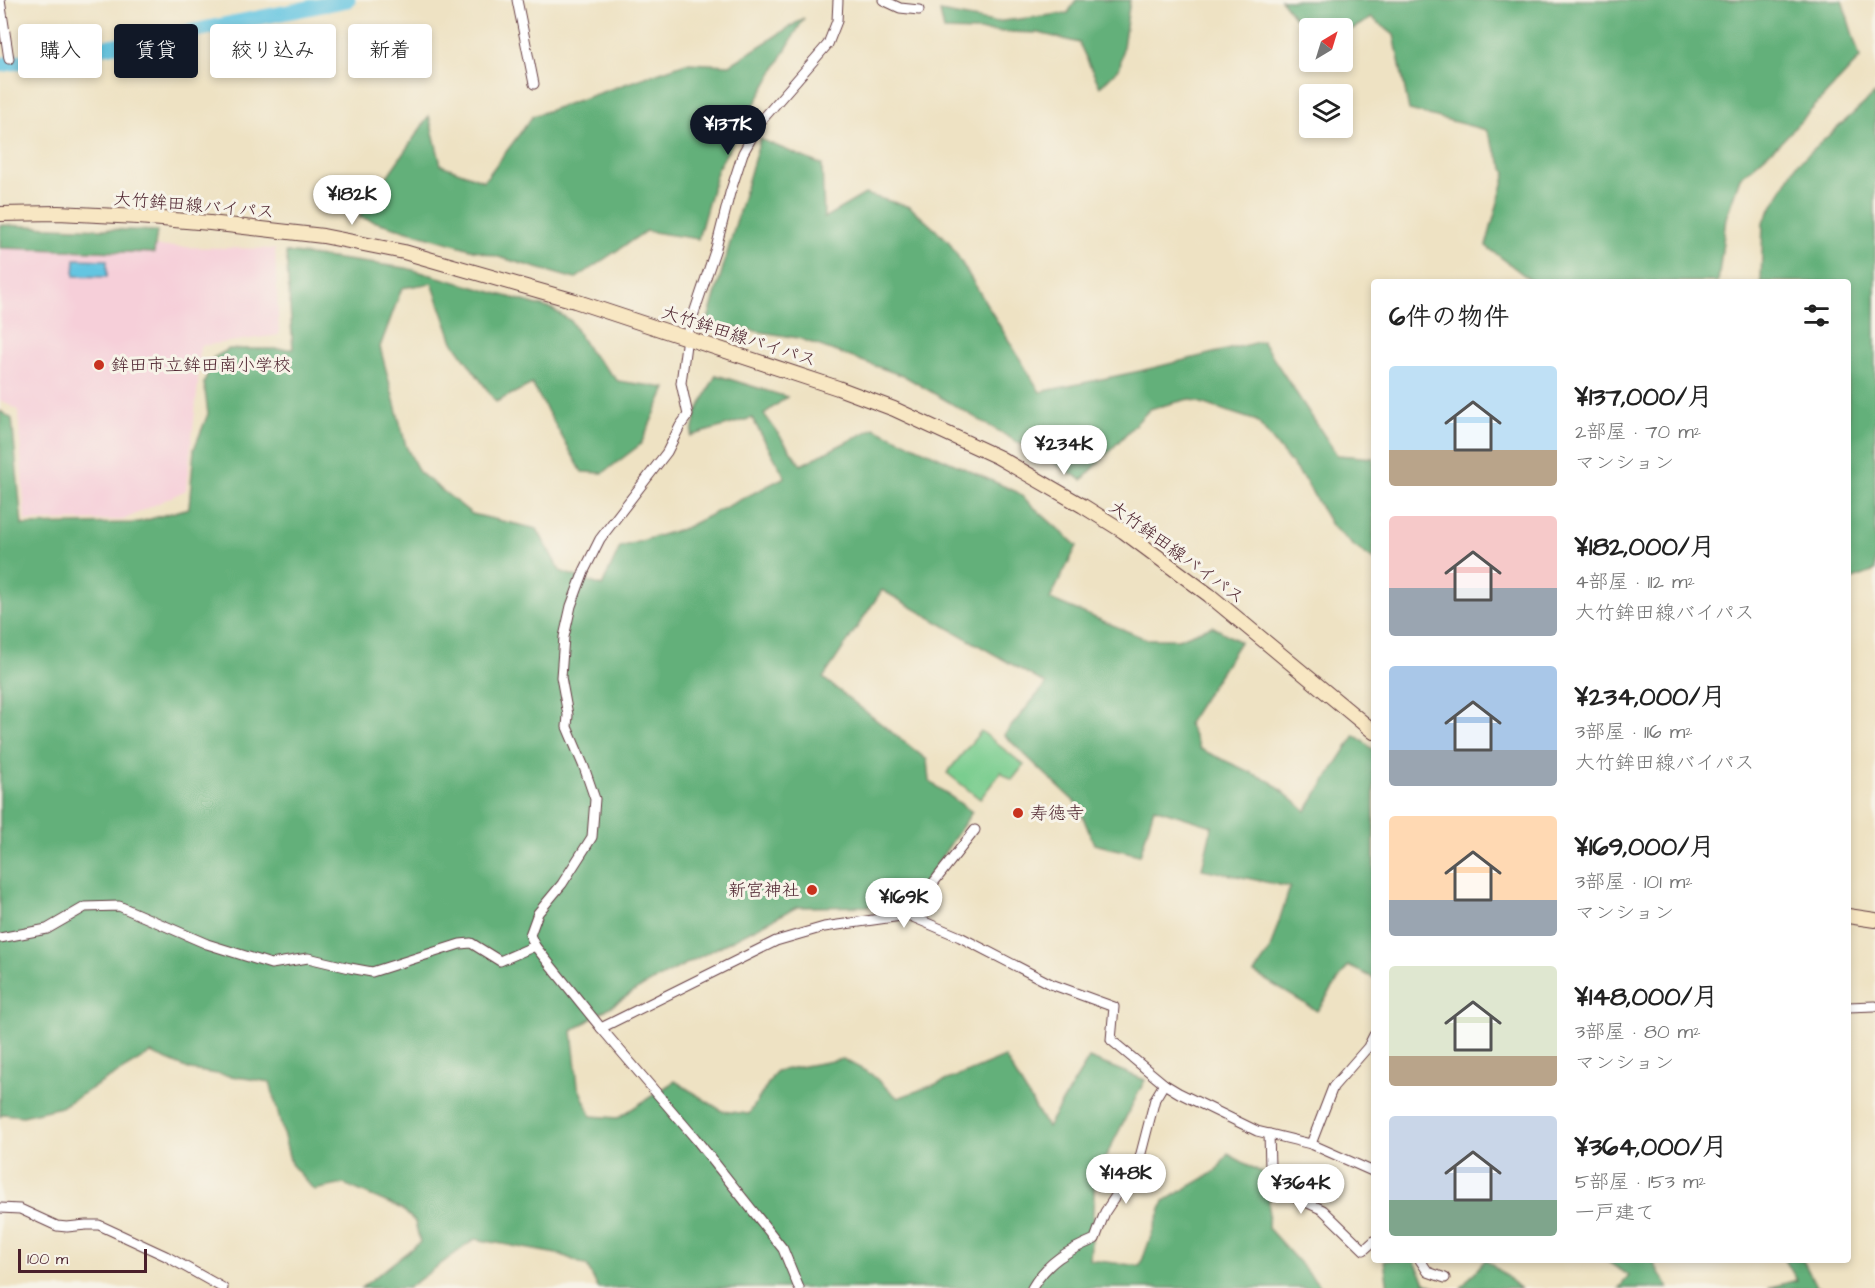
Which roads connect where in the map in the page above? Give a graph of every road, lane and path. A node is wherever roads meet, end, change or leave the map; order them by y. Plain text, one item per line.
1 (0, 0) edge
2 (517, 0) edge
3 (838, 0) edge
4 (883, 0) edge
5 (919, 10) dead end
6 (9, 60) dead end
7 (534, 84) dead end
8 (0, 214) edge
9 (687, 337) junction
10 (1371, 730) edge
11 (975, 830) dead end
12 (908, 915) junction
13 (1851, 916) edge
14 (1875, 920) edge
15 (0, 938) edge
16 (536, 946) junction
17 (1851, 1006) edge
18 (1875, 1006) edge
19 (601, 1028) junction
20 (1371, 1049) edge
21 (1164, 1084) junction
22 (1269, 1134) junction
23 (1311, 1144) junction
24 (1371, 1171) edge
25 (0, 1208) edge
26 (1371, 1244) edge
27 (1422, 1263) edge
28 (1445, 1278) dead end
29 (223, 1288) edge
30 (799, 1288) edge
31 (1032, 1288) edge

1 - 6 street
2 - 7 street
3 - 9 street
4 - 5 street
8 - 9 main road, 大竹鉾田線バイパス
9 - 10 main road, 大竹鉾田線バイパス
9 - 16 street
11 - 12 street
12 - 19 street
12 - 21 street
13 - 14 main road
15 - 16 street
16 - 19 street
17 - 18 street
19 - 30 street
20 - 23 street
21 - 22 street
21 - 31 street
22 - 23 street
22 - 26 street
23 - 24 street
25 - 29 street
27 - 28 street

